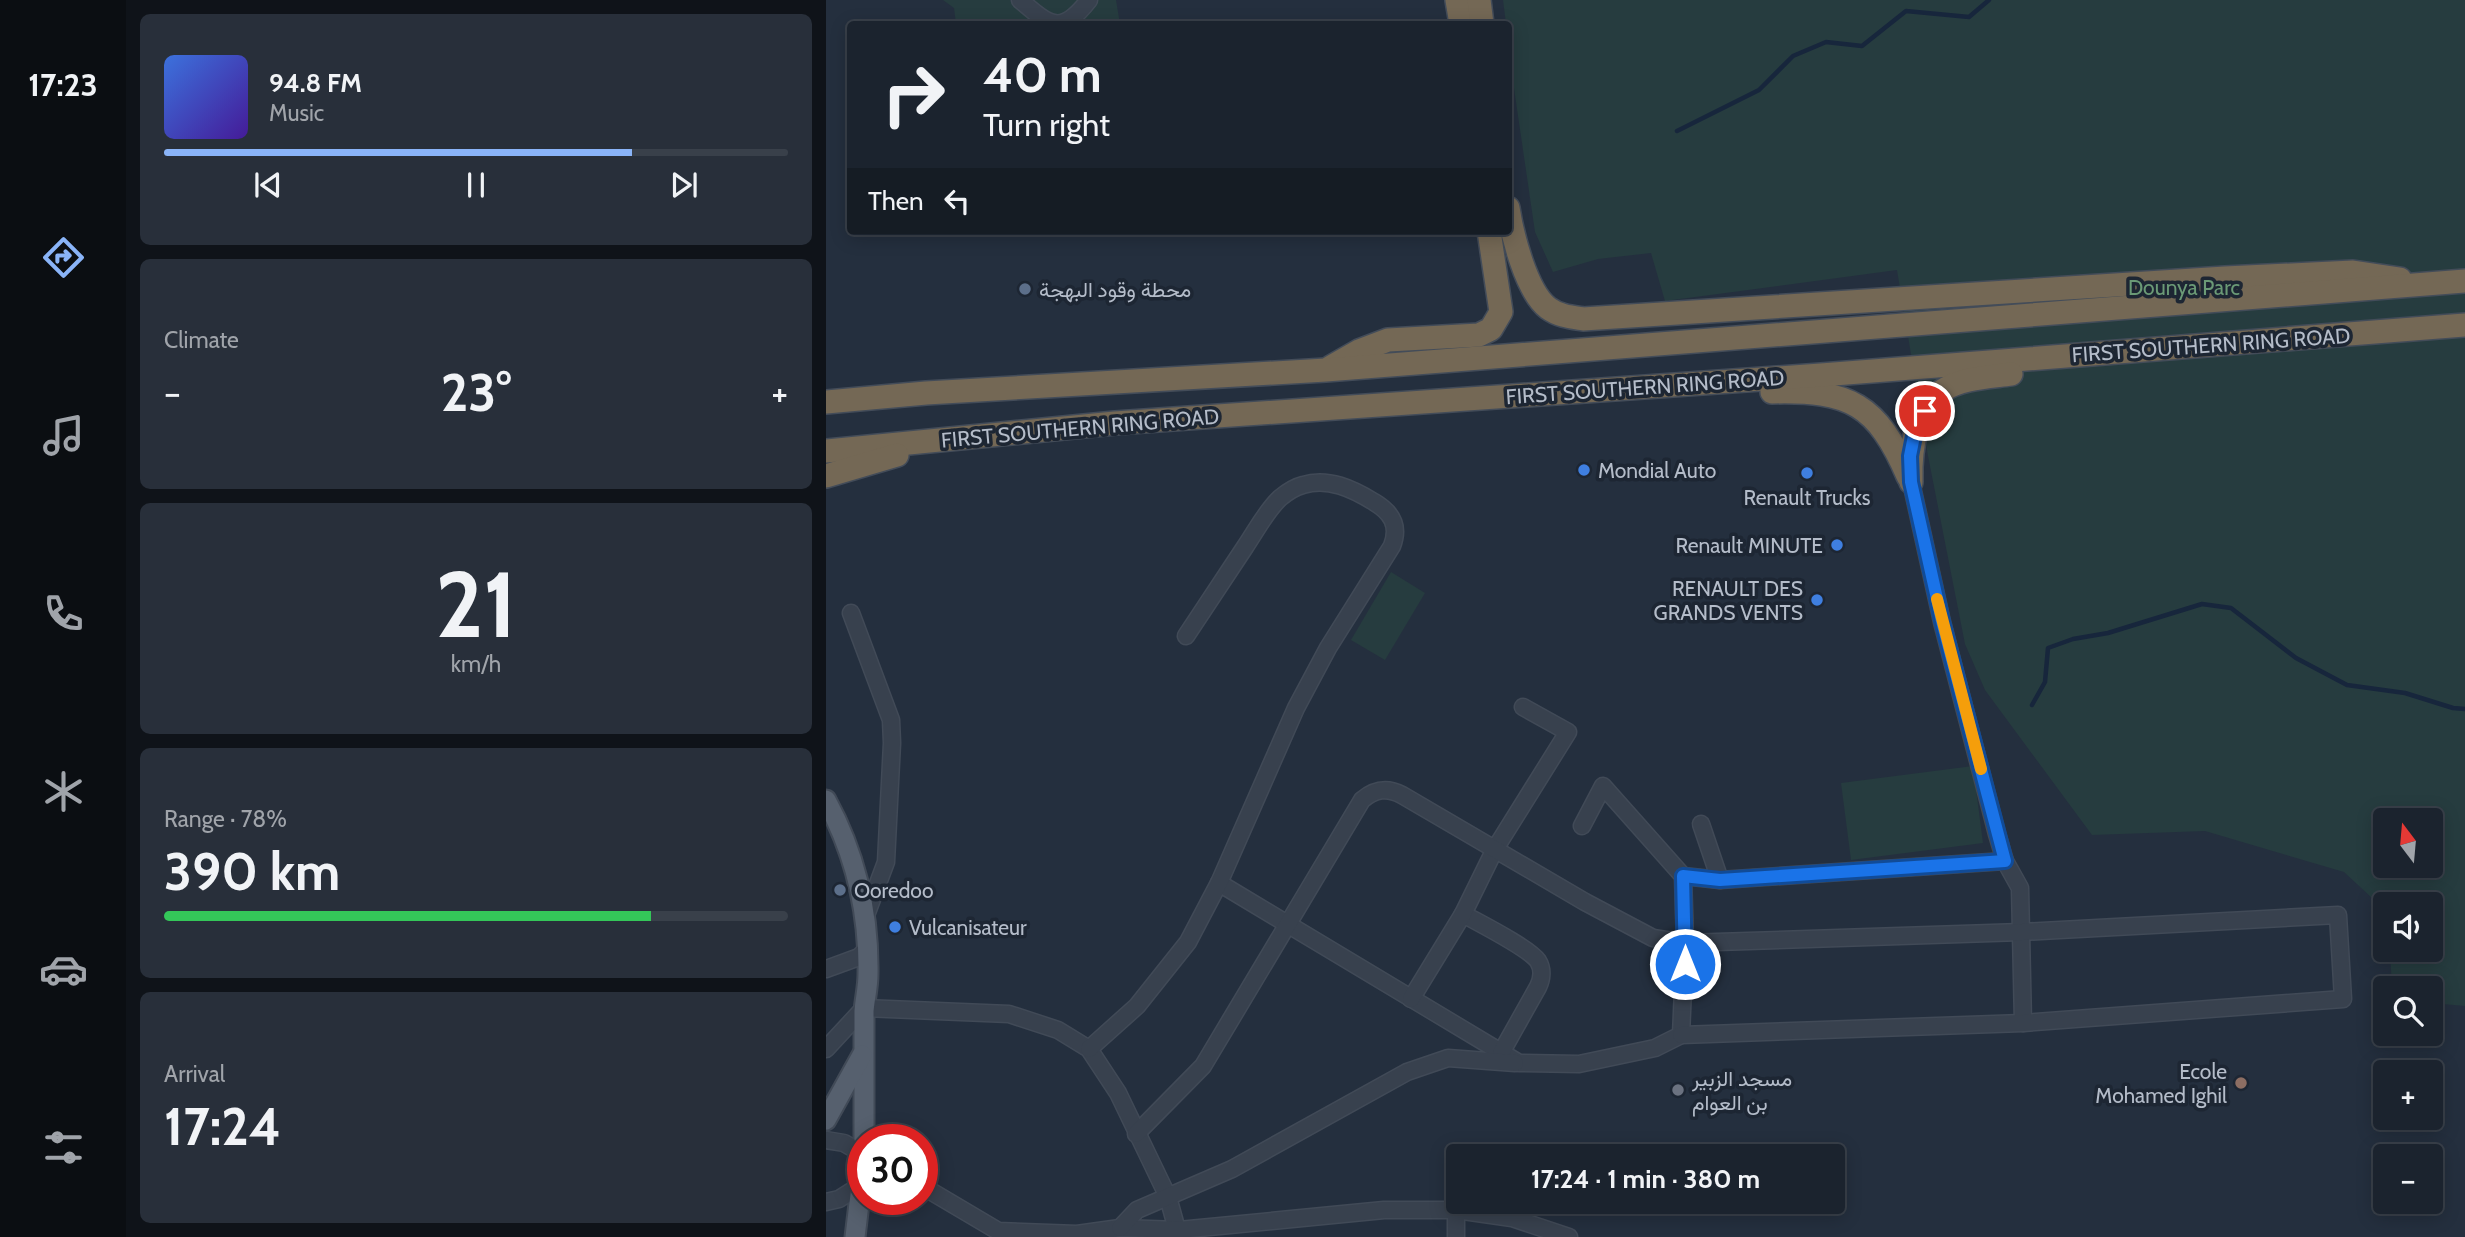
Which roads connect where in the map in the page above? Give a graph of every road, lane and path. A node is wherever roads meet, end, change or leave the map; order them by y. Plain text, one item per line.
1 (1020, 0) edge
2 (1089, 0) edge
3 (1457, 0) edge
4 (1479, 0) edge
5 (1046, 21) edge
6 (1065, 21) edge
7 (1460, 21) edge
8 (1482, 21) edge
9 (1512, 224) edge
10 (1490, 235) edge
11 (2465, 281) edge
12 (2423, 285) junction
13 (2465, 325) edge
14 (1326, 370) junction
15 (1440, 401) junction
16 (826, 402) edge
17 (948, 440) junction
18 (826, 451) edge
19 (826, 476) edge
20 (1911, 482) junction
21 (851, 613) dead end
22 (1186, 636) dead end
23 (1523, 707) dead end
24 (826, 800) edge
25 (1701, 824) dead end
26 (1582, 826) dead end
27 (1495, 849) junction
28 (2005, 861) junction
29 (1683, 876) junction
30 (1720, 880) junction
31 (1219, 883) junction
32 (1463, 914) junction
33 (865, 918) junction
34 (1289, 925) junction
35 (2022, 932) junction
36 (1685, 943) junction
37 (867, 949) junction
38 (826, 969) edge
39 (1412, 999) junction
40 (864, 1007) junction
41 (2023, 1023) junction
42 (1681, 1035) junction
43 (826, 1049) edge
44 (1090, 1049) junction
45 (865, 1051) junction
46 (1501, 1052) junction
47 (1519, 1063) junction
48 (826, 1121) edge
49 (864, 1124) edge
50 (1136, 1134) junction
51 (826, 1140) edge
52 (847, 1145) edge
53 (847, 1191) edge
54 (938, 1195) edge
55 (1168, 1197) junction
56 (826, 1202) edge
57 (1446, 1210) edge
58 (1456, 1214) edge
59 (1484, 1214) edge
60 (858, 1215) edge
61 (1120, 1228) junction
62 (1179, 1233) edge
63 (1560, 1235) edge
64 (1077, 1236) edge
65 (855, 1237) edge
66 (1456, 1237) edge

1 - 5 street
2 - 6 street
3 - 7 highway
4 - 8 highway
9 - 12 highway
10 - 14 highway
11 - 12 highway, FIRST SOUTHERN RING ROAD
12 - 14 highway, FIRST SOUTHERN RING ROAD
13 - 15 highway, FIRST SOUTHERN RING ROAD
13 - 20 highway
14 - 16 highway, FIRST SOUTHERN RING ROAD
15 - 17 highway, FIRST SOUTHERN RING ROAD
15 - 20 highway
17 - 18 highway, FIRST SOUTHERN RING ROAD
17 - 19 highway
20 - 28 street
21 - 33 street
22 - 31 street
23 - 27 street
24 - 33 main road
25 - 30 street
26 - 29 street
27 - 32 street
27 - 34 street
27 - 36 street
28 - 30 street
28 - 35 street
29 - 30 street
29 - 36 street
31 - 34 street
31 - 44 street
32 - 39 street
32 - 46 street
33 - 37 main road
34 - 39 street
34 - 50 street
35 - 36 street
35 - 41 street
35 - 41 street
36 - 42 street
37 - 38 street
37 - 40 main road
39 - 46 street
40 - 43 street
40 - 44 street
40 - 45 main road
41 - 42 street
42 - 47 street
44 - 50 street
45 - 48 main road
45 - 49 main road
46 - 47 street
47 - 55 street
50 - 55 street
51 - 52 street
53 - 56 street
54 - 64 street
55 - 61 street
55 - 62 street
57 - 62 street
58 - 66 street
59 - 63 street
60 - 65 main road
61 - 62 street
61 - 64 street

